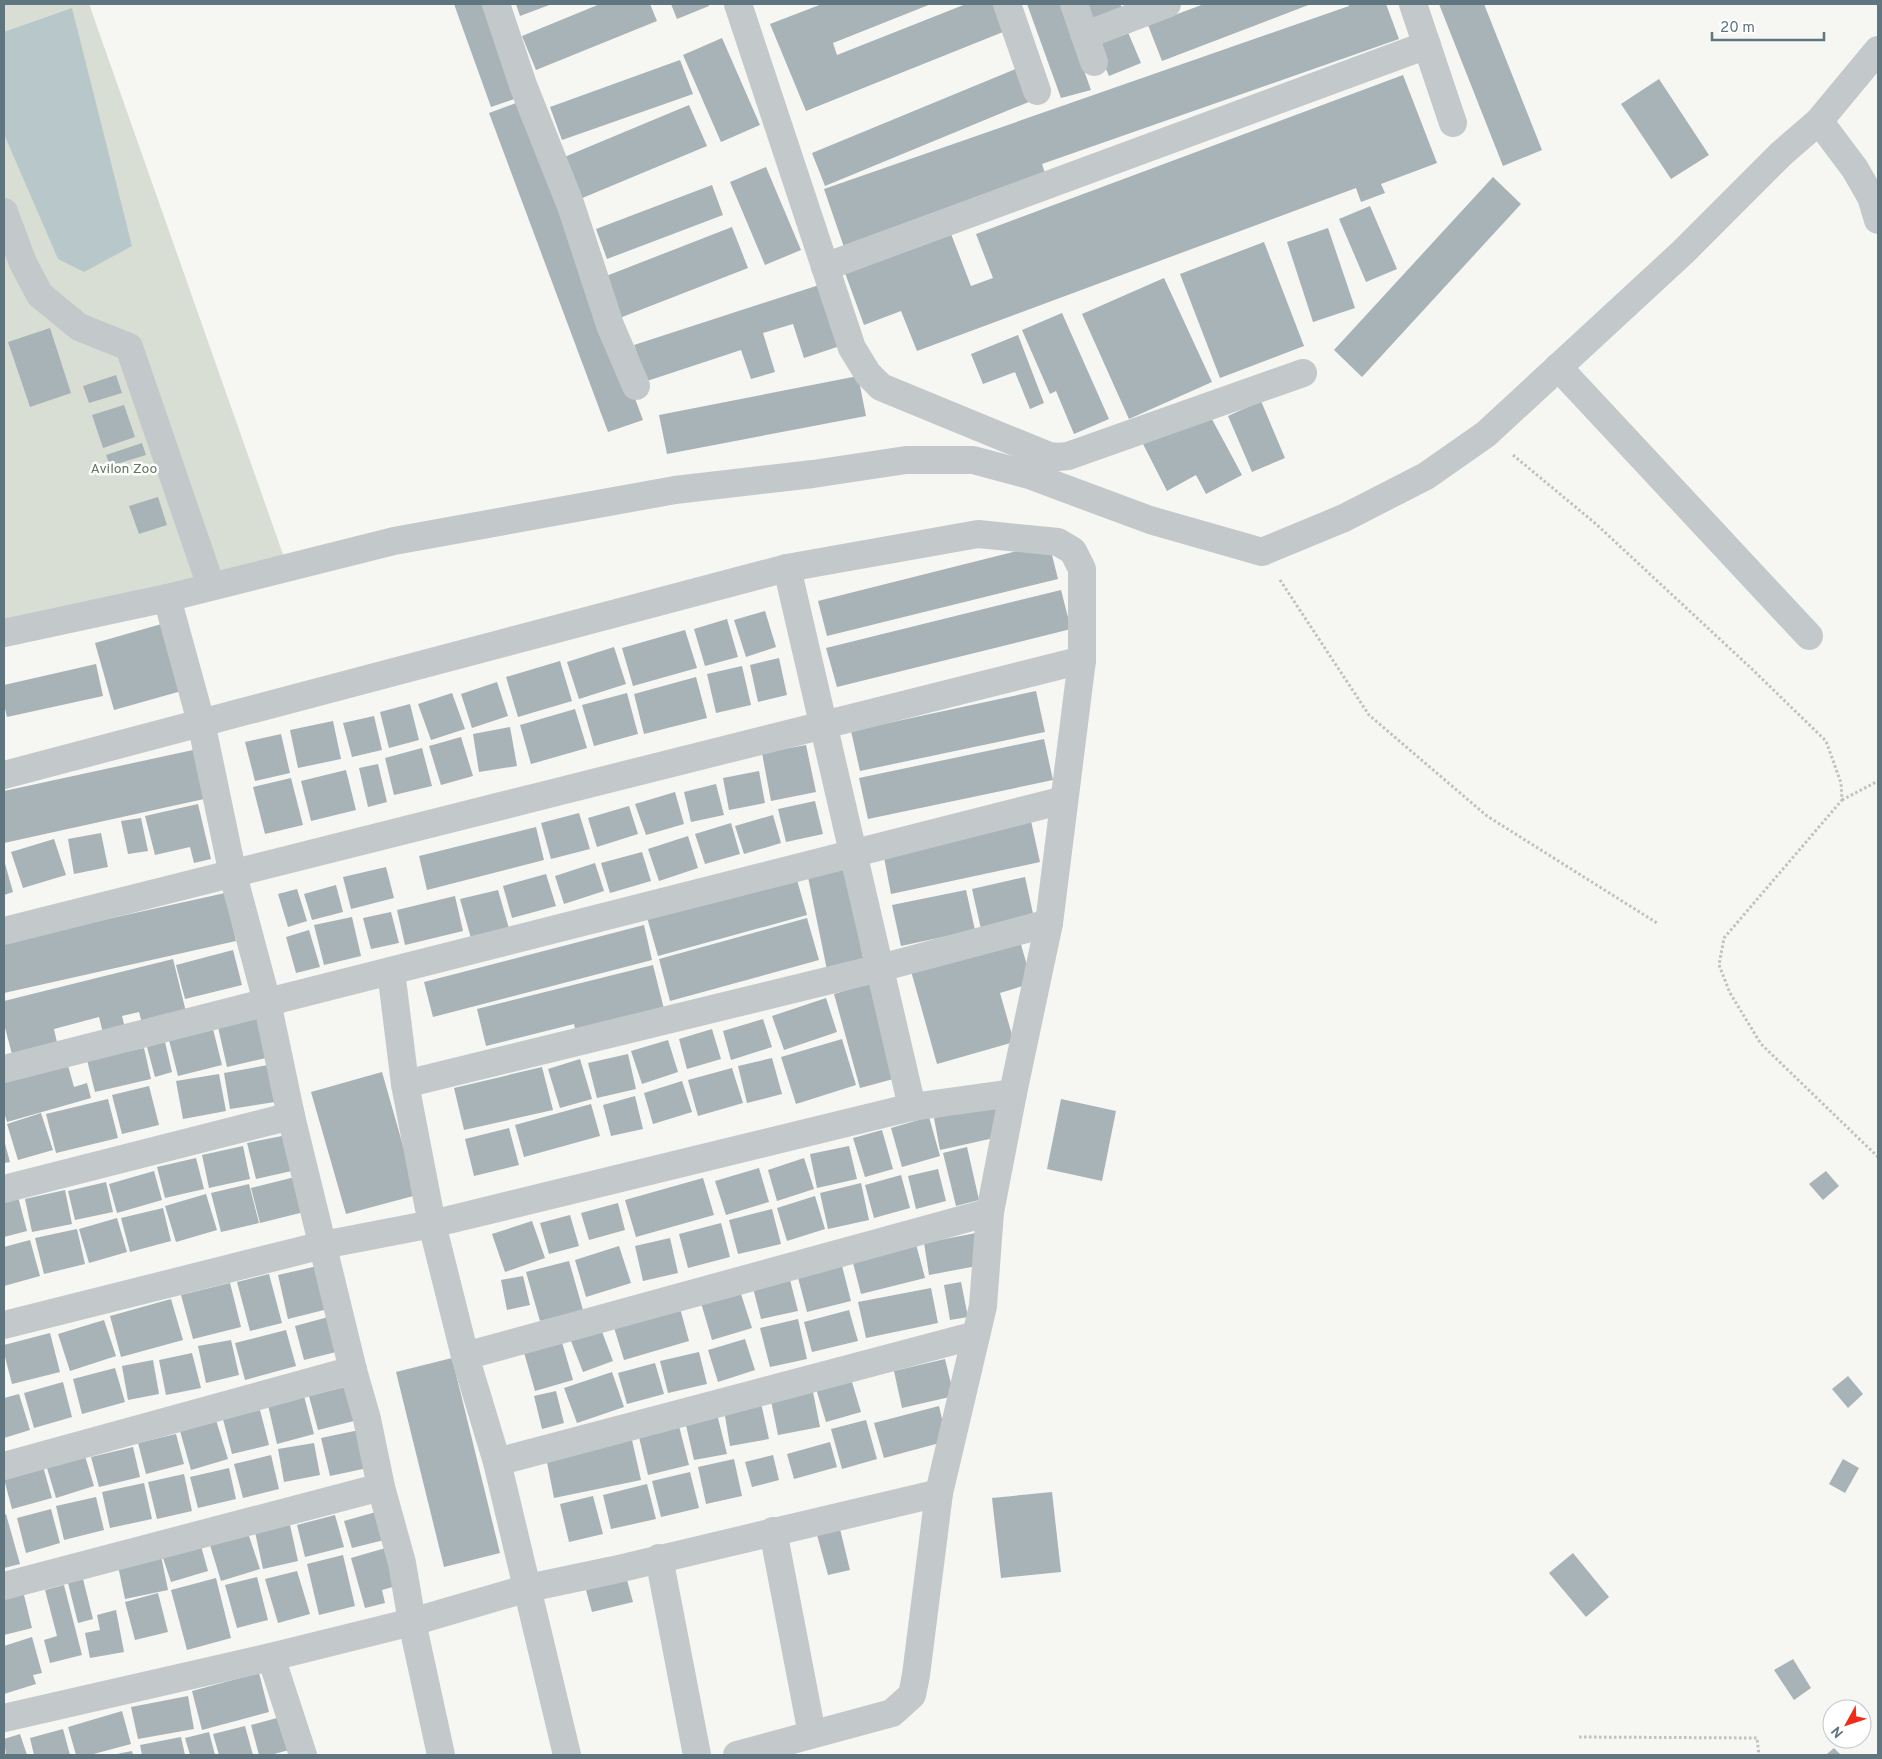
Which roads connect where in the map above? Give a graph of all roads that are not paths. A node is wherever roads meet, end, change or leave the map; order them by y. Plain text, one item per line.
1 (496, 4) edge
2 (738, 4) edge
3 (1007, 4) edge
4 (1074, 4) edge
5 (1167, 4) edge
6 (1413, 4) edge
7 (1084, 34) junction
8 (1427, 45) junction
9 (1878, 51) edge
10 (1094, 62) dead end
11 (1037, 91) dead end
12 (1819, 121) junction
13 (1453, 123) dead end
14 (4, 212) edge
15 (1878, 220) edge
16 (825, 267) junction
17 (1558, 367) junction
18 (1303, 373) dead end
19 (636, 386) dead end
20 (787, 568) junction
21 (211, 586) junction
22 (167, 598) junction
23 (4, 633) edge
24 (1809, 636) dead end
25 (1082, 660) junction
26 (201, 722) junction
27 (823, 724) junction
28 (4, 774) edge
29 (1064, 800) junction
30 (853, 853) junction
31 (233, 875) junction
32 (1049, 923) junction
33 (4, 931) edge
34 (880, 968) junction
35 (391, 970) junction
36 (266, 1002) junction
37 (4, 1069) edge
38 (406, 1084) junction
39 (1013, 1093) junction
40 (912, 1106) junction
41 (292, 1116) junction
42 (4, 1190) edge
43 (990, 1212) junction
44 (432, 1224) junction
45 (323, 1245) junction
46 (4, 1325) edge
47 (976, 1335) junction
48 (465, 1356) junction
49 (353, 1370) junction
50 (497, 1462) junction
51 (4, 1466) edge
52 (381, 1487) junction
53 (939, 1493) junction
54 (773, 1531) junction
55 (659, 1558) junction
56 (4, 1586) edge
57 (528, 1588) junction
58 (412, 1622) junction
59 (271, 1657) junction
60 (4, 1718) edge
61 (812, 1734) junction
62 (303, 1755) edge
63 (441, 1755) edge
64 (567, 1755) edge
65 (697, 1755) edge
66 (737, 1755) edge

1 - 19 street
2 - 16 street
3 - 11 street
4 - 7 street
5 - 7 street
6 - 8 street
7 - 10 street
8 - 13 street
8 - 16 street
9 - 12 street
12 - 15 street
12 - 17 street
14 - 21 street
16 - 18 street
17 - 21 street
17 - 24 street
20 - 25 street
20 - 26 street
20 - 27 street
21 - 22 street
22 - 23 street
22 - 26 street
25 - 27 street
25 - 29 street
26 - 28 street
26 - 31 street
27 - 30 street
27 - 31 street
29 - 30 street
29 - 32 street
30 - 34 street
30 - 35 street
31 - 33 street
31 - 36 street
32 - 34 street
32 - 39 street
34 - 38 street
34 - 40 street
35 - 36 street
35 - 38 street
36 - 37 street
36 - 41 street
38 - 44 street
39 - 40 street
39 - 43 street
40 - 44 street
41 - 42 street
41 - 45 street
43 - 47 street
43 - 48 street
44 - 45 street
44 - 48 street
45 - 46 street
45 - 49 street
47 - 50 street
47 - 53 street
48 - 50 street
49 - 51 street
49 - 52 street
50 - 57 street
52 - 56 street
52 - 58 street
53 - 54 street
53 - 61 street
54 - 55 street
54 - 61 street
55 - 57 street
55 - 65 street
57 - 58 street
57 - 64 street
58 - 59 street
58 - 63 street
59 - 60 street
59 - 62 street
61 - 66 street

